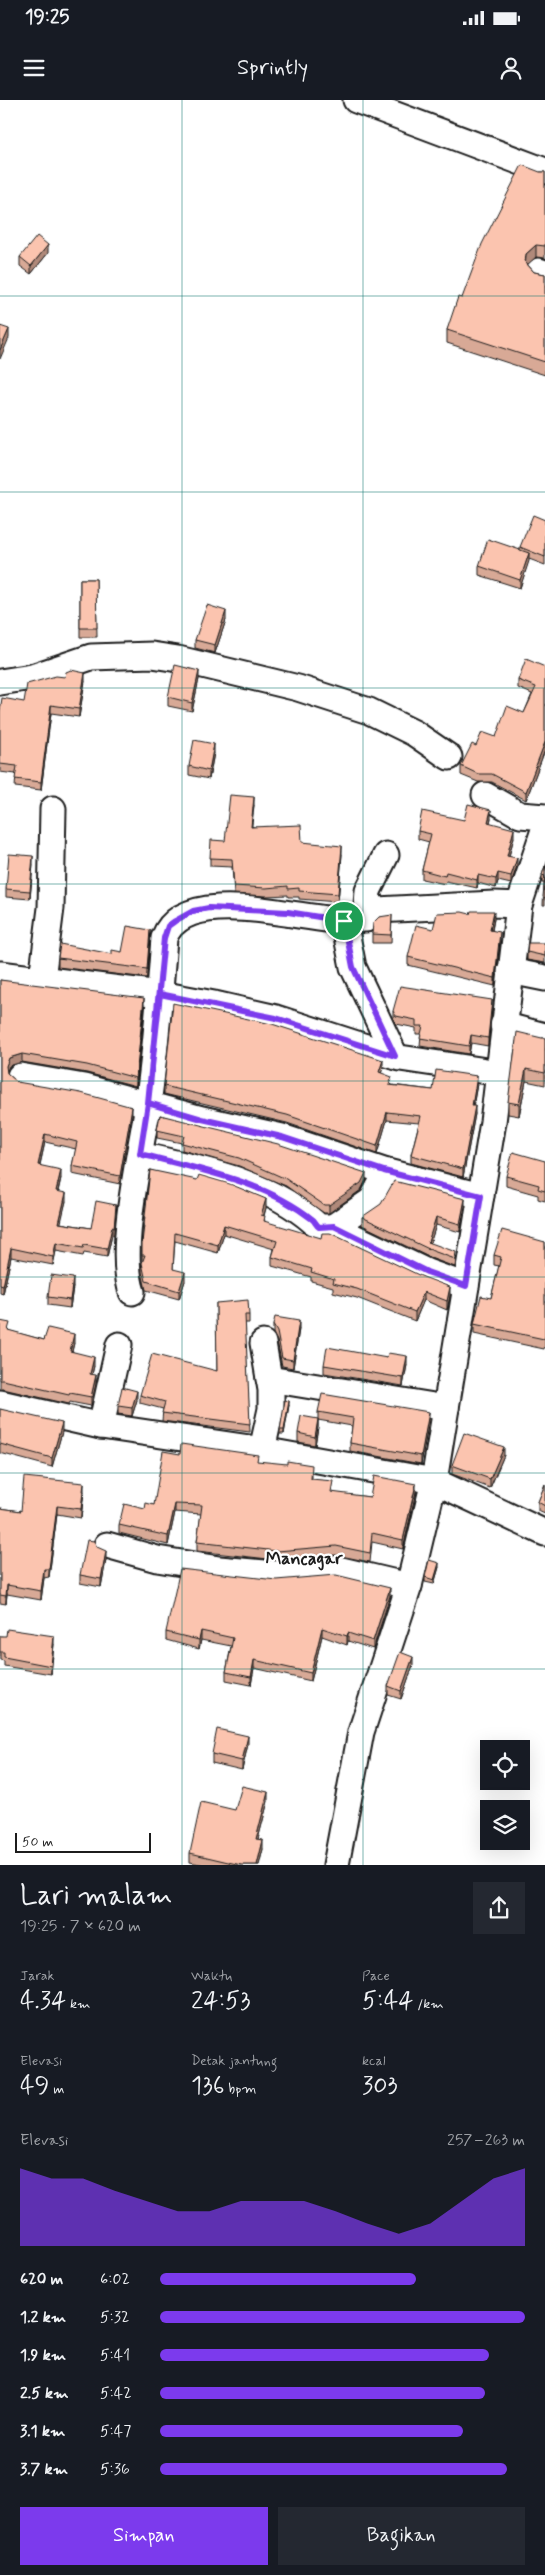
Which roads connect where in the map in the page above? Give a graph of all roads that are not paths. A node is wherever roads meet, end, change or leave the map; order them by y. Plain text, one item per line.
1 (356, 100) edge
2 (545, 171) edge
3 (0, 682) edge
4 (449, 757) dead end
5 (485, 794) dead end
6 (53, 809) dead end
7 (545, 817) edge
8 (545, 827) edge
9 (386, 855) dead end
10 (519, 905) junction
11 (355, 920) junction
12 (510, 971) junction
13 (0, 974) edge
14 (545, 978) edge
15 (42, 979) junction
16 (160, 994) junction
17 (503, 1025) junction
18 (545, 1036) edge
19 (404, 1058) junction
20 (500, 1072) junction
21 (20, 1076) dead end
22 (148, 1103) junction
23 (140, 1154) junction
24 (380, 1169) junction
25 (481, 1196) junction
26 (321, 1224) junction
27 (466, 1286) junction
28 (132, 1292) dead end
29 (263, 1343) dead end
30 (119, 1345) dead end
31 (277, 1381) junction
32 (0, 1403) edge
33 (446, 1408) junction
34 (101, 1426) junction
35 (262, 1450) junction
36 (434, 1481) junction
37 (545, 1533) edge
38 (107, 1545) dead end
39 (409, 1586) junction
40 (336, 1865) edge

1 - 2 street
3 - 4 street
5 - 7 street
6 - 15 street
8 - 10 street
9 - 11 street
10 - 11 street
10 - 12 street
11 - 16 street
11 - 19 street
12 - 14 street
12 - 17 street
13 - 15 street
15 - 16 street
16 - 19 street
16 - 22 street
17 - 18 street
17 - 20 street
19 - 20 street
20 - 25 street
21 - 22 street
22 - 23 street
22 - 24 street
23 - 26 street
23 - 28 street
24 - 25 street
24 - 26 street
25 - 27 street
26 - 27 street
27 - 33 street
29 - 31 street
30 - 34 street
31 - 33 street
31 - 35 street
32 - 34 street
33 - 36 street
34 - 35 street
35 - 36 street
36 - 37 street
36 - 39 street
38 - 39 street
39 - 40 street

